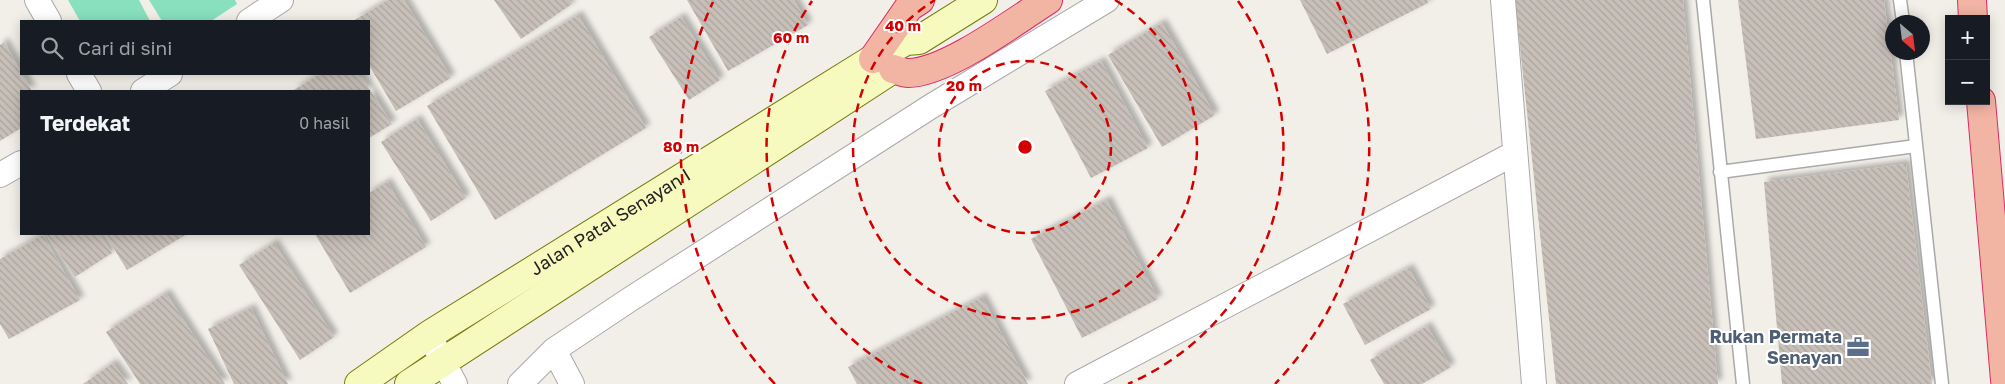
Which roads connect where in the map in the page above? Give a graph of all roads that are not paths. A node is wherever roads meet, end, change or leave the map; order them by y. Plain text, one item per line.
1 (37, 0) edge
2 (282, 0) edge
3 (983, 0) edge
4 (1048, 0) edge
5 (1106, 0) edge
6 (1503, 0) edge
7 (1703, 0) edge
8 (1900, 0) edge
9 (1972, 0) edge
10 (911, 2) edge
11 (1901, 15) edge
12 (1973, 15) edge
13 (49, 20) edge
14 (251, 20) edge
15 (1907, 60) edge
16 (883, 64) junction
17 (80, 75) edge
18 (168, 75) edge
19 (88, 90) edge
20 (145, 90) edge
21 (1981, 105) edge
22 (1916, 146) junction
23 (1515, 153) junction
24 (20, 164) edge
25 (1720, 172) junction
26 (0, 175) edge
27 (429, 335) junction
28 (554, 350) junction
29 (401, 355) junction
30 (449, 373) edge
31 (2005, 380) edge
32 (414, 383) edge
33 (359, 384) edge
34 (520, 384) edge
35 (572, 384) edge
36 (1077, 384) edge
37 (1534, 384) edge
38 (1743, 384) edge
39 (1942, 384) edge

1 - 13 street
2 - 14 street
3 - 16 main road, Jalan Patal Senayan I
4 - 16 highway
5 - 28 street
6 - 23 street
7 - 25 lane
8 - 11 lane
9 - 12 highway
10 - 16 highway
15 - 22 lane
16 - 27 main road, Jalan Patal Senayan I
16 - 30 main road, Jalan Patal Senayan I
17 - 19 street
18 - 20 street
21 - 31 highway
22 - 25 lane
22 - 39 lane
23 - 36 street
23 - 37 street
24 - 26 street
25 - 38 lane
27 - 29 main road, Jalan Patal Senayan I
27 - 30 street
28 - 34 street
28 - 35 street
29 - 32 street
29 - 33 main road, Jalan Patal Senayan I
30 - 32 main road, Jalan Patal Senayan I

